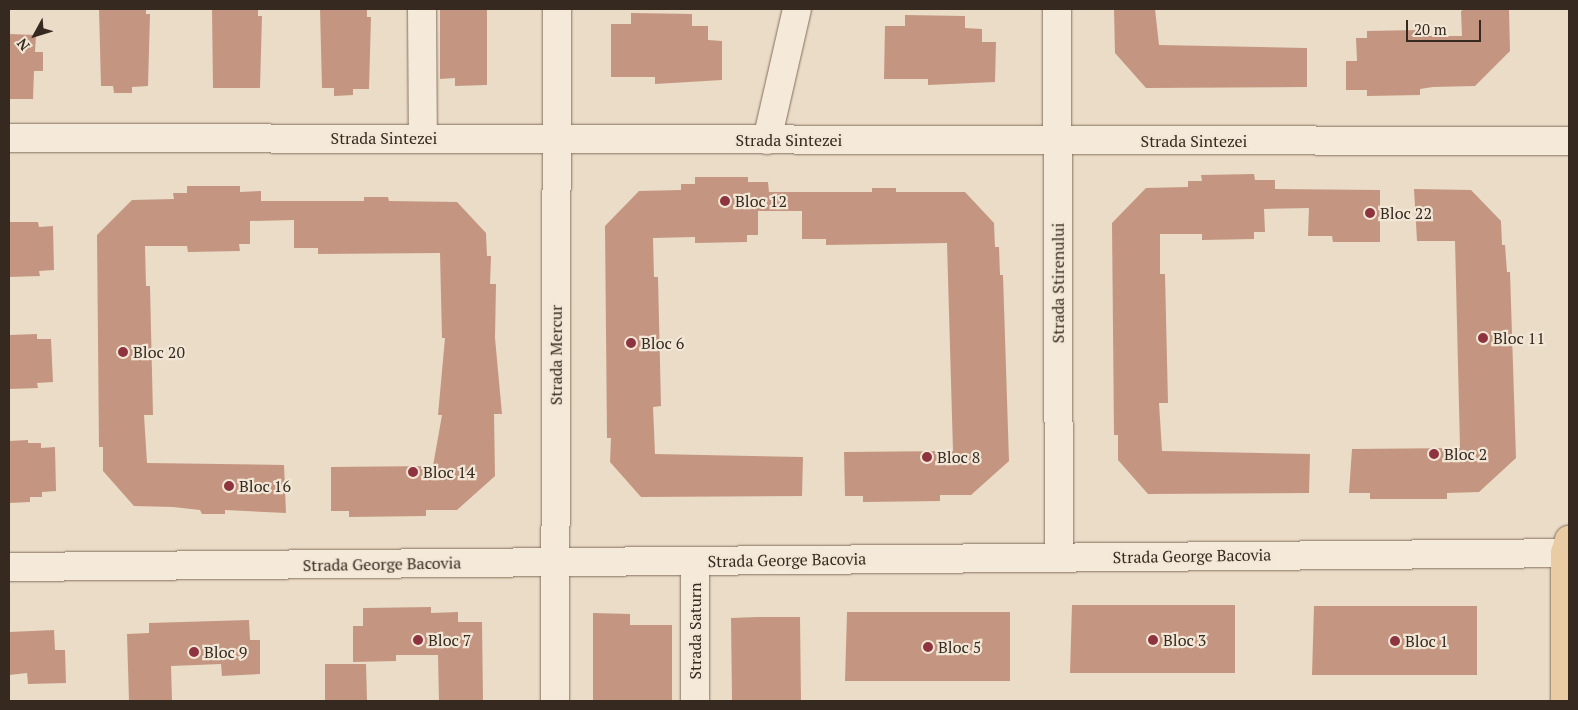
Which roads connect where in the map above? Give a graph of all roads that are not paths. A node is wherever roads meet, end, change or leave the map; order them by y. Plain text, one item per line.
1 (422, 9) edge
2 (557, 9) edge
3 (797, 9) edge
4 (1057, 9) edge
5 (9, 138) edge
6 (424, 139) junction
7 (556, 139) junction
8 (767, 140) junction
9 (1057, 140) junction
10 (1569, 141) edge
11 (1568, 549) edge
12 (1059, 557) junction
13 (695, 560) junction
14 (555, 562) junction
15 (9, 567) edge
16 (555, 701) edge
17 (695, 701) edge
18 (1565, 701) edge

1 - 6 street
2 - 7 street, Strada Mercur
3 - 8 street
4 - 9 street, Strada Stirenului
5 - 6 street, Strada Sintezei
6 - 7 street, Strada Sintezei
7 - 8 street, Strada Sintezei
7 - 14 street, Strada Mercur
8 - 9 street, Strada Sintezei
9 - 10 street, Strada Sintezei
9 - 12 street, Strada Stirenului
11 - 12 street, Strada George Bacovia
11 - 18 main road
12 - 13 street, Strada George Bacovia
13 - 14 street, Strada George Bacovia
13 - 17 street, Strada Saturn
14 - 15 street, Strada George Bacovia
14 - 16 street, Strada Mercur

